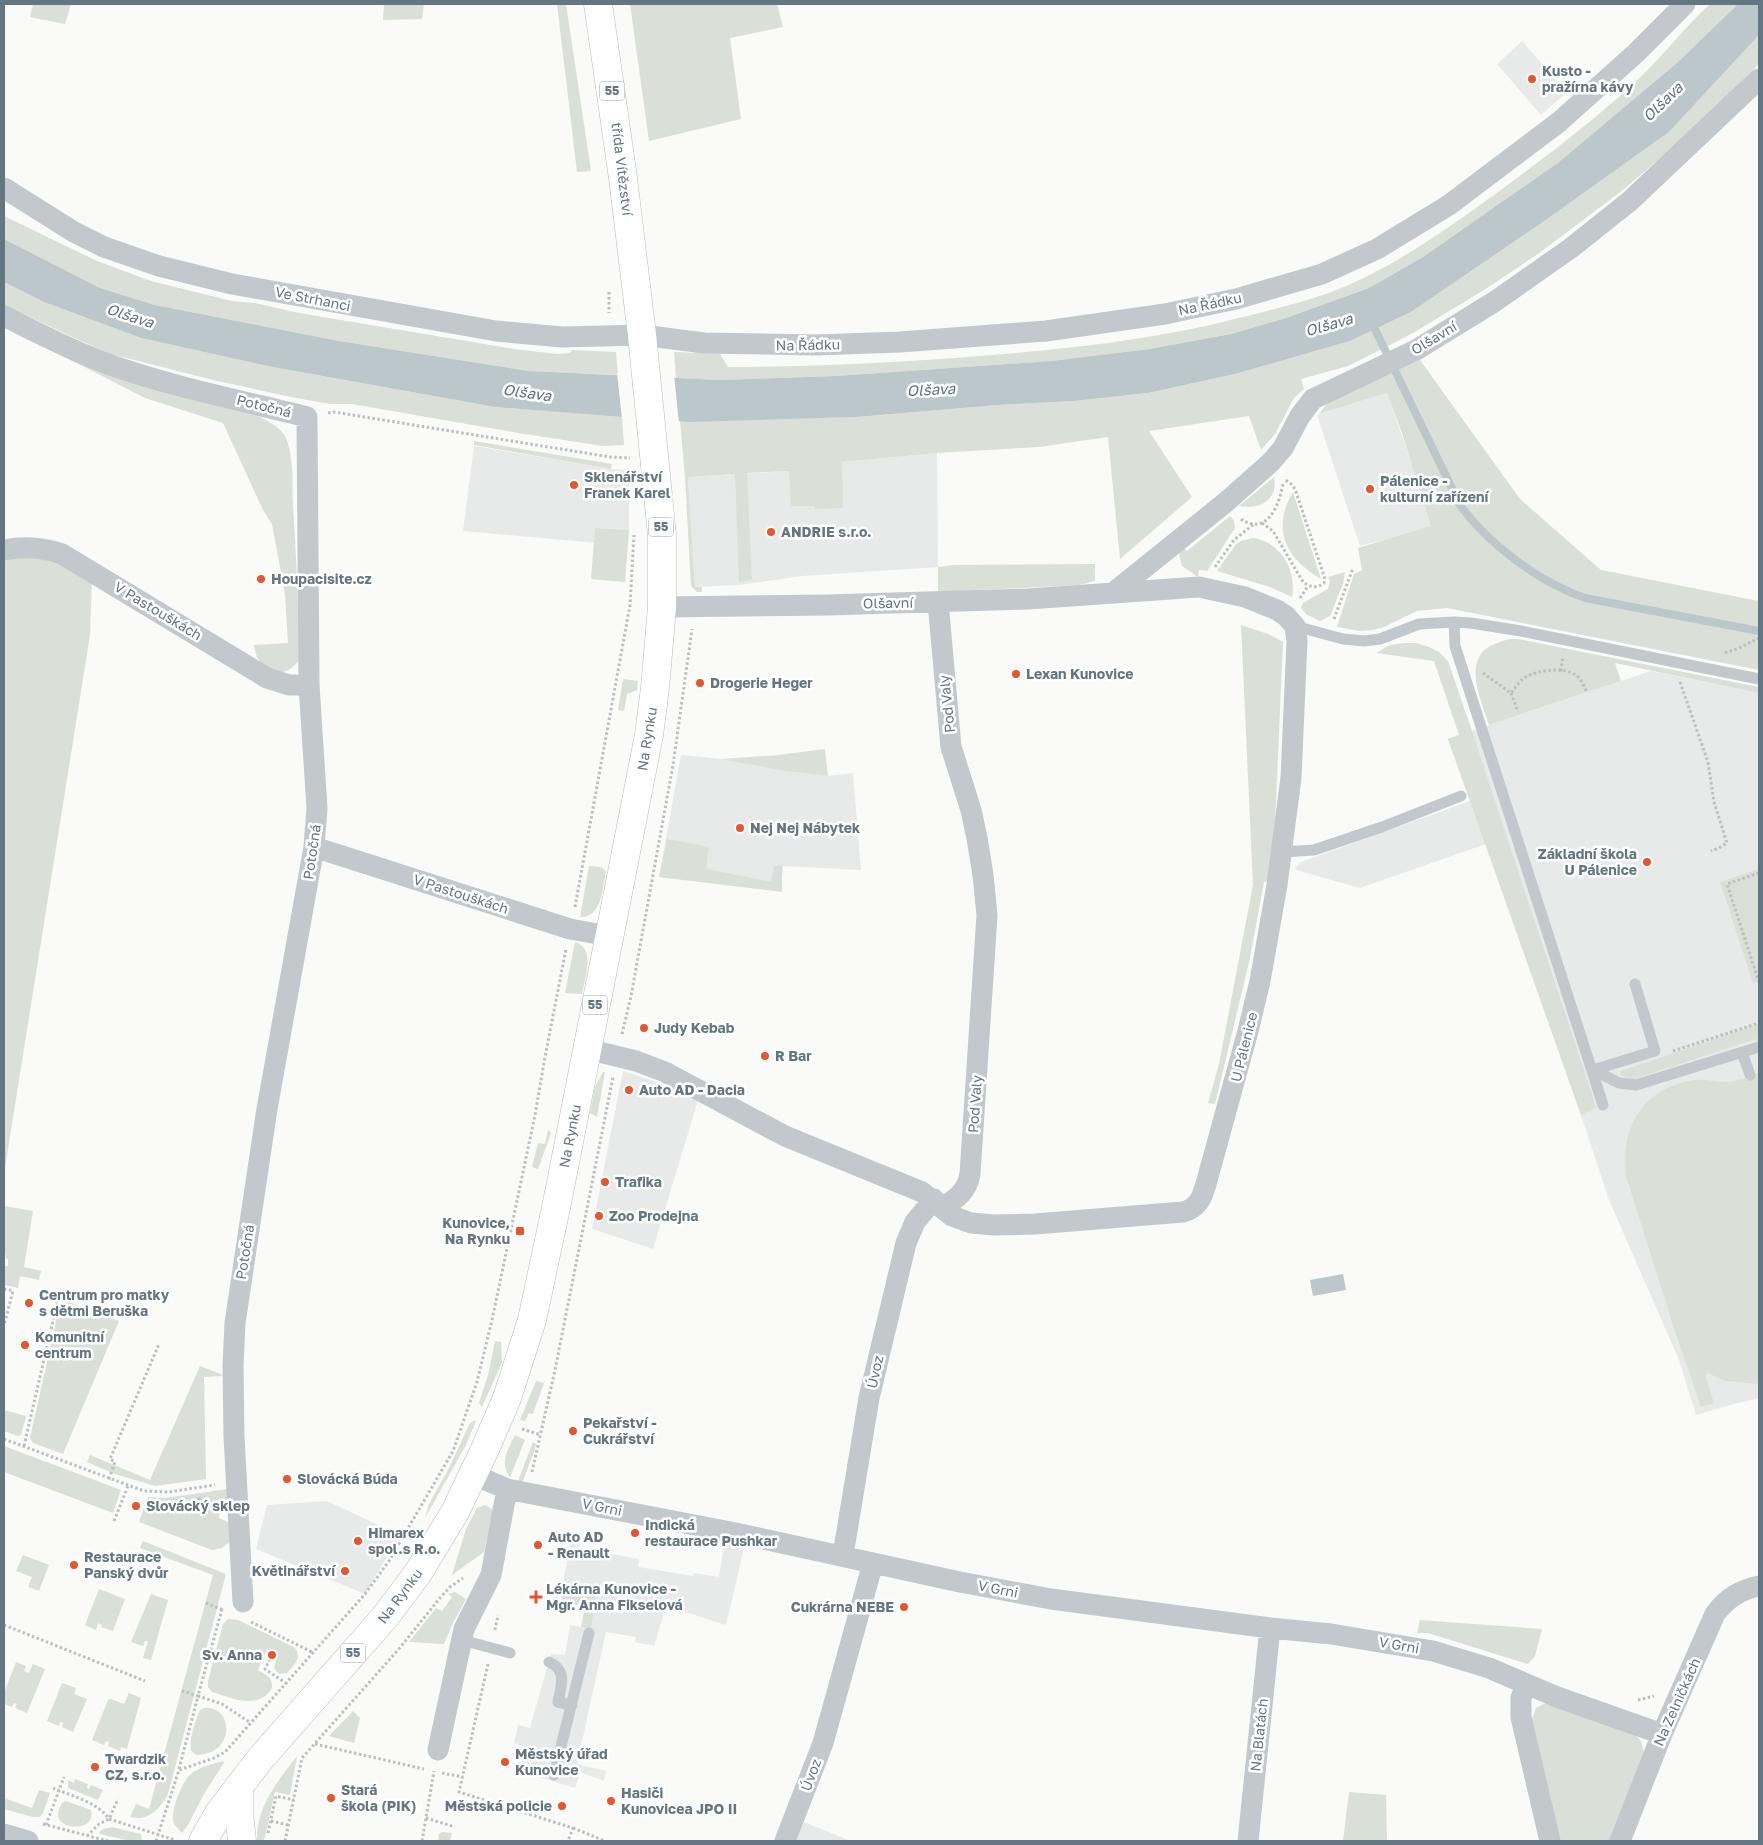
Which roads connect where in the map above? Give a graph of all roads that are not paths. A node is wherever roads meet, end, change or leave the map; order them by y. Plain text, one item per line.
1 (598, 4) edge
2 (1685, 4) edge
3 (1759, 79) edge
4 (4, 188) edge
5 (4, 316) edge
6 (643, 344) junction
7 (4, 550) edge
8 (1165, 550) junction
9 (1196, 587) junction
10 (1113, 593) junction
11 (938, 602) junction
12 (662, 607) junction
13 (1454, 622) junction
14 (1294, 626) junction
15 (1759, 679) edge
16 (309, 685) junction
17 (1461, 796) dead end
18 (314, 847) junction
19 (1282, 852) junction
20 (608, 936) junction
21 (1635, 984) dead end
22 (1759, 1047) edge
23 (587, 1049) junction
24 (1742, 1052) junction
25 (1593, 1070) junction
26 (1750, 1075) dead end
27 (1603, 1105) dead end
28 (938, 1204) junction
29 (474, 1474) junction
30 (508, 1489) junction
31 (843, 1555) junction
32 (873, 1563) junction
33 (1759, 1586) edge
34 (236, 1609) road end
35 (1270, 1628) junction
36 (589, 1633) dead end
37 (462, 1640) junction
38 (510, 1653) dead end
39 (549, 1662) dead end
40 (1526, 1685) junction
41 (572, 1705) junction
42 (1662, 1734) junction
43 (436, 1761) road end
44 (554, 1775) dead end
45 (239, 1786) junction
46 (4, 1834) edge
47 (28, 1841) edge
48 (203, 1841) edge
49 (242, 1841) edge
50 (785, 1841) edge
51 (1248, 1841) edge
52 (1550, 1841) edge
53 (1620, 1841) edge

1 - 6 main road, třída Vítězství / 55
2 - 6 street, Na Řádku
3 - 8 street, Olšavní
4 - 6 street, Ve Strhanci
5 - 16 street, Potočná
6 - 12 main road, Na Rynku / 55
7 - 16 street, V Pastouškách
8 - 9 street
8 - 10 street, Olšavní
9 - 10 street, Olšavní
9 - 14 street, Olšavní
10 - 11 street, Olšavní
11 - 12 street, Olšavní
11 - 28 street, Pod Valy
12 - 20 main road, Na Rynku / 55
13 - 14 lane
13 - 15 lane
13 - 25 lane
14 - 19 street, U Pálenice
16 - 18 street, Potočná
17 - 19 lane
18 - 20 street, V Pastouškách
18 - 34 street, Potočná
19 - 28 street, U Pálenice
20 - 23 main road, Na Rynku / 55
21 - 25 lane
22 - 24 lane
23 - 28 street
23 - 29 main road, Na Rynku / 55
24 - 25 lane
24 - 26 lane
25 - 27 lane
28 - 31 street, Úvoz
29 - 30 street, V Grni
29 - 45 main road, Na Rynku / 55
30 - 31 street, V Grni
30 - 37 street
31 - 32 street, V Grni
32 - 35 street, V Grni
32 - 50 street, Úvoz
33 - 42 street, Na Zelničkách
35 - 40 street, V Grni
35 - 51 street, Na Blatách
36 - 41 lane
37 - 38 lane
37 - 43 street
39 - 41 lane
40 - 42 street, V Grni
40 - 52 street
41 - 44 lane
42 - 53 street, Na Zelničkách
45 - 48 main road, Na Rynku / 55
45 - 49 main road
46 - 47 street

